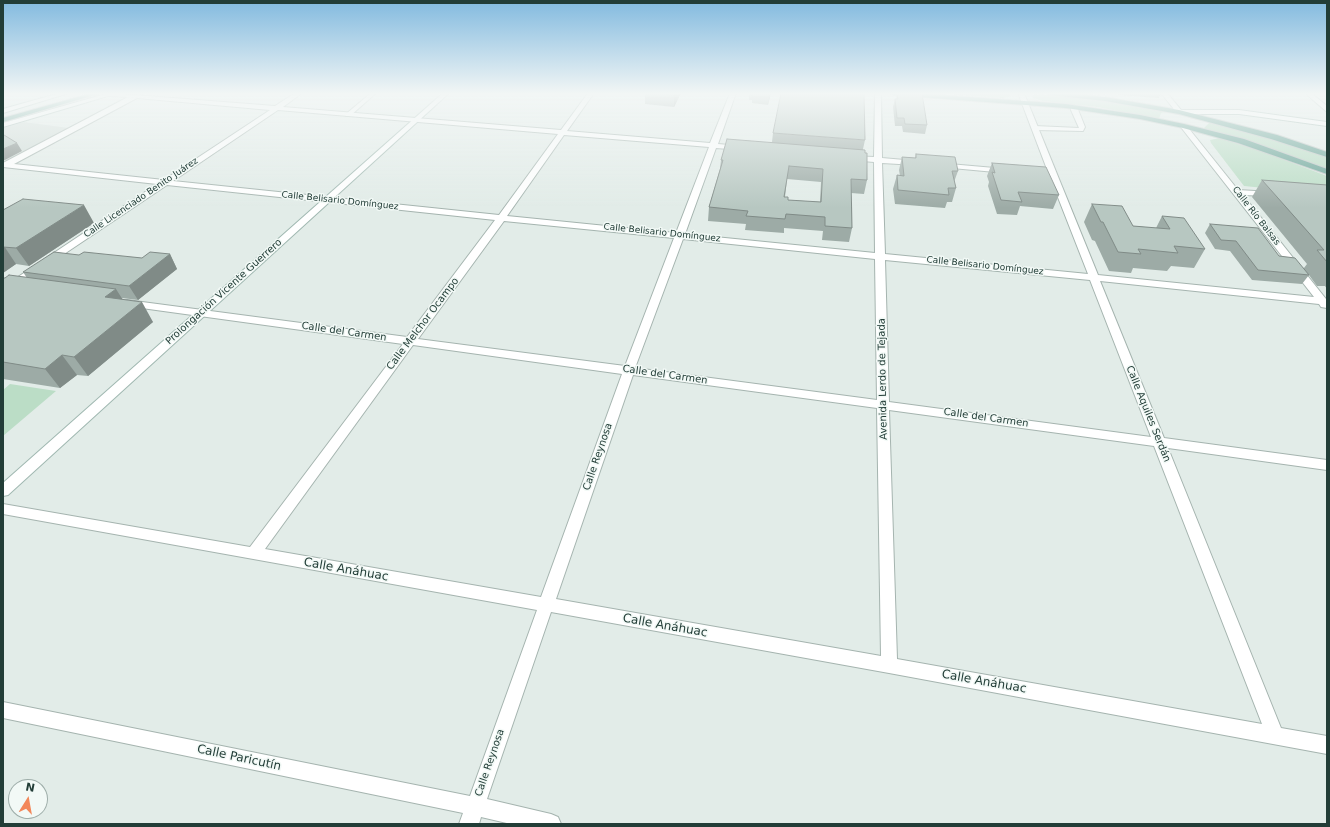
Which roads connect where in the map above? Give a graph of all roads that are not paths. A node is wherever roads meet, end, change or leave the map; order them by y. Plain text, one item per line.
1 (68, 132) edge
2 (240, 132) edge
3 (402, 132) edge
4 (546, 132) edge
5 (718, 132) edge
6 (878, 132) edge
7 (1036, 132) edge
8 (1188, 132) edge
9 (1204, 132) edge
10 (1253, 132) edge
11 (563, 133) junction
12 (713, 146) junction
13 (752, 149) edge
14 (1327, 155) edge
15 (847, 157) edge
16 (878, 160) junction
17 (4, 165) edge
18 (1327, 172) edge
19 (1054, 175) junction
20 (166, 182) junction
21 (1237, 192) junction
22 (1274, 195) edge
23 (325, 200) junction
24 (502, 217) junction
25 (678, 235) junction
26 (880, 255) junction
27 (1094, 277) junction
28 (4, 289) edge
29 (23, 290) edge
30 (117, 301) edge
31 (1324, 304) edge
32 (203, 312) junction
33 (410, 341) junction
34 (629, 370) junction
35 (884, 404) junction
36 (1158, 441) junction
37 (1327, 465) edge
38 (3, 491) edge
39 (3, 509) edge
40 (253, 554) junction
41 (546, 605) junction
42 (889, 665) junction
43 (3, 710) edge
44 (1275, 735) junction
45 (1327, 745) edge
46 (475, 806) junction
47 (469, 824) edge
48 (551, 824) edge

1 - 17 street
2 - 20 street, Calle Licenciado Benito Juárez
3 - 23 street, Prolongación Vicente Guerrero
4 - 11 street
5 - 12 street, Calle Reynosa
6 - 16 street, Avenida Lerdo de Tejada
7 - 19 street, Calle Aquiles Serdán
8 - 21 street, Calle Río Balsas
9 - 18 main road
10 - 14 main road
11 - 12 street
11 - 24 street, Calle Melchor Ocampo
12 - 13 street
12 - 25 street, Calle Reynosa
15 - 16 street
16 - 19 street
16 - 26 street, Avenida Lerdo de Tejada
17 - 20 street, Calle Belisario Domínguez
19 - 27 street, Calle Aquiles Serdán
20 - 23 street, Calle Belisario Domínguez
20 - 28 street, Calle Licenciado Benito Juárez
21 - 22 street
21 - 31 street, Calle Río Balsas
23 - 24 street, Calle Belisario Domínguez
23 - 32 street, Prolongación Vicente Guerrero
24 - 25 street, Calle Belisario Domínguez
24 - 33 street, Calle Melchor Ocampo
25 - 26 street, Calle Belisario Domínguez
25 - 34 street, Calle Reynosa
26 - 27 street, Calle Belisario Domínguez
26 - 35 street, Avenida Lerdo de Tejada
27 - 31 street, Calle Belisario Domínguez
27 - 36 street, Calle Aquiles Serdán
28 - 29 street
30 - 32 street, Calle del Carmen
32 - 33 street, Calle del Carmen
32 - 38 street, Prolongación Vicente Guerrero
33 - 34 street, Calle del Carmen
33 - 40 street, Calle Melchor Ocampo
34 - 35 street, Calle del Carmen
34 - 41 street, Calle Reynosa
35 - 36 street, Calle del Carmen
35 - 42 street, Avenida Lerdo de Tejada
36 - 37 street, Calle del Carmen
36 - 44 street, Calle Aquiles Serdán
39 - 40 street, Calle Anáhuac
40 - 41 street, Calle Anáhuac
41 - 42 street, Calle Anáhuac
41 - 46 street, Calle Reynosa
42 - 44 street, Calle Anáhuac
43 - 46 street, Calle Paricutín
44 - 45 street, Calle Anáhuac
46 - 47 street, Calle Reynosa
46 - 48 street, Calle Paricutín

